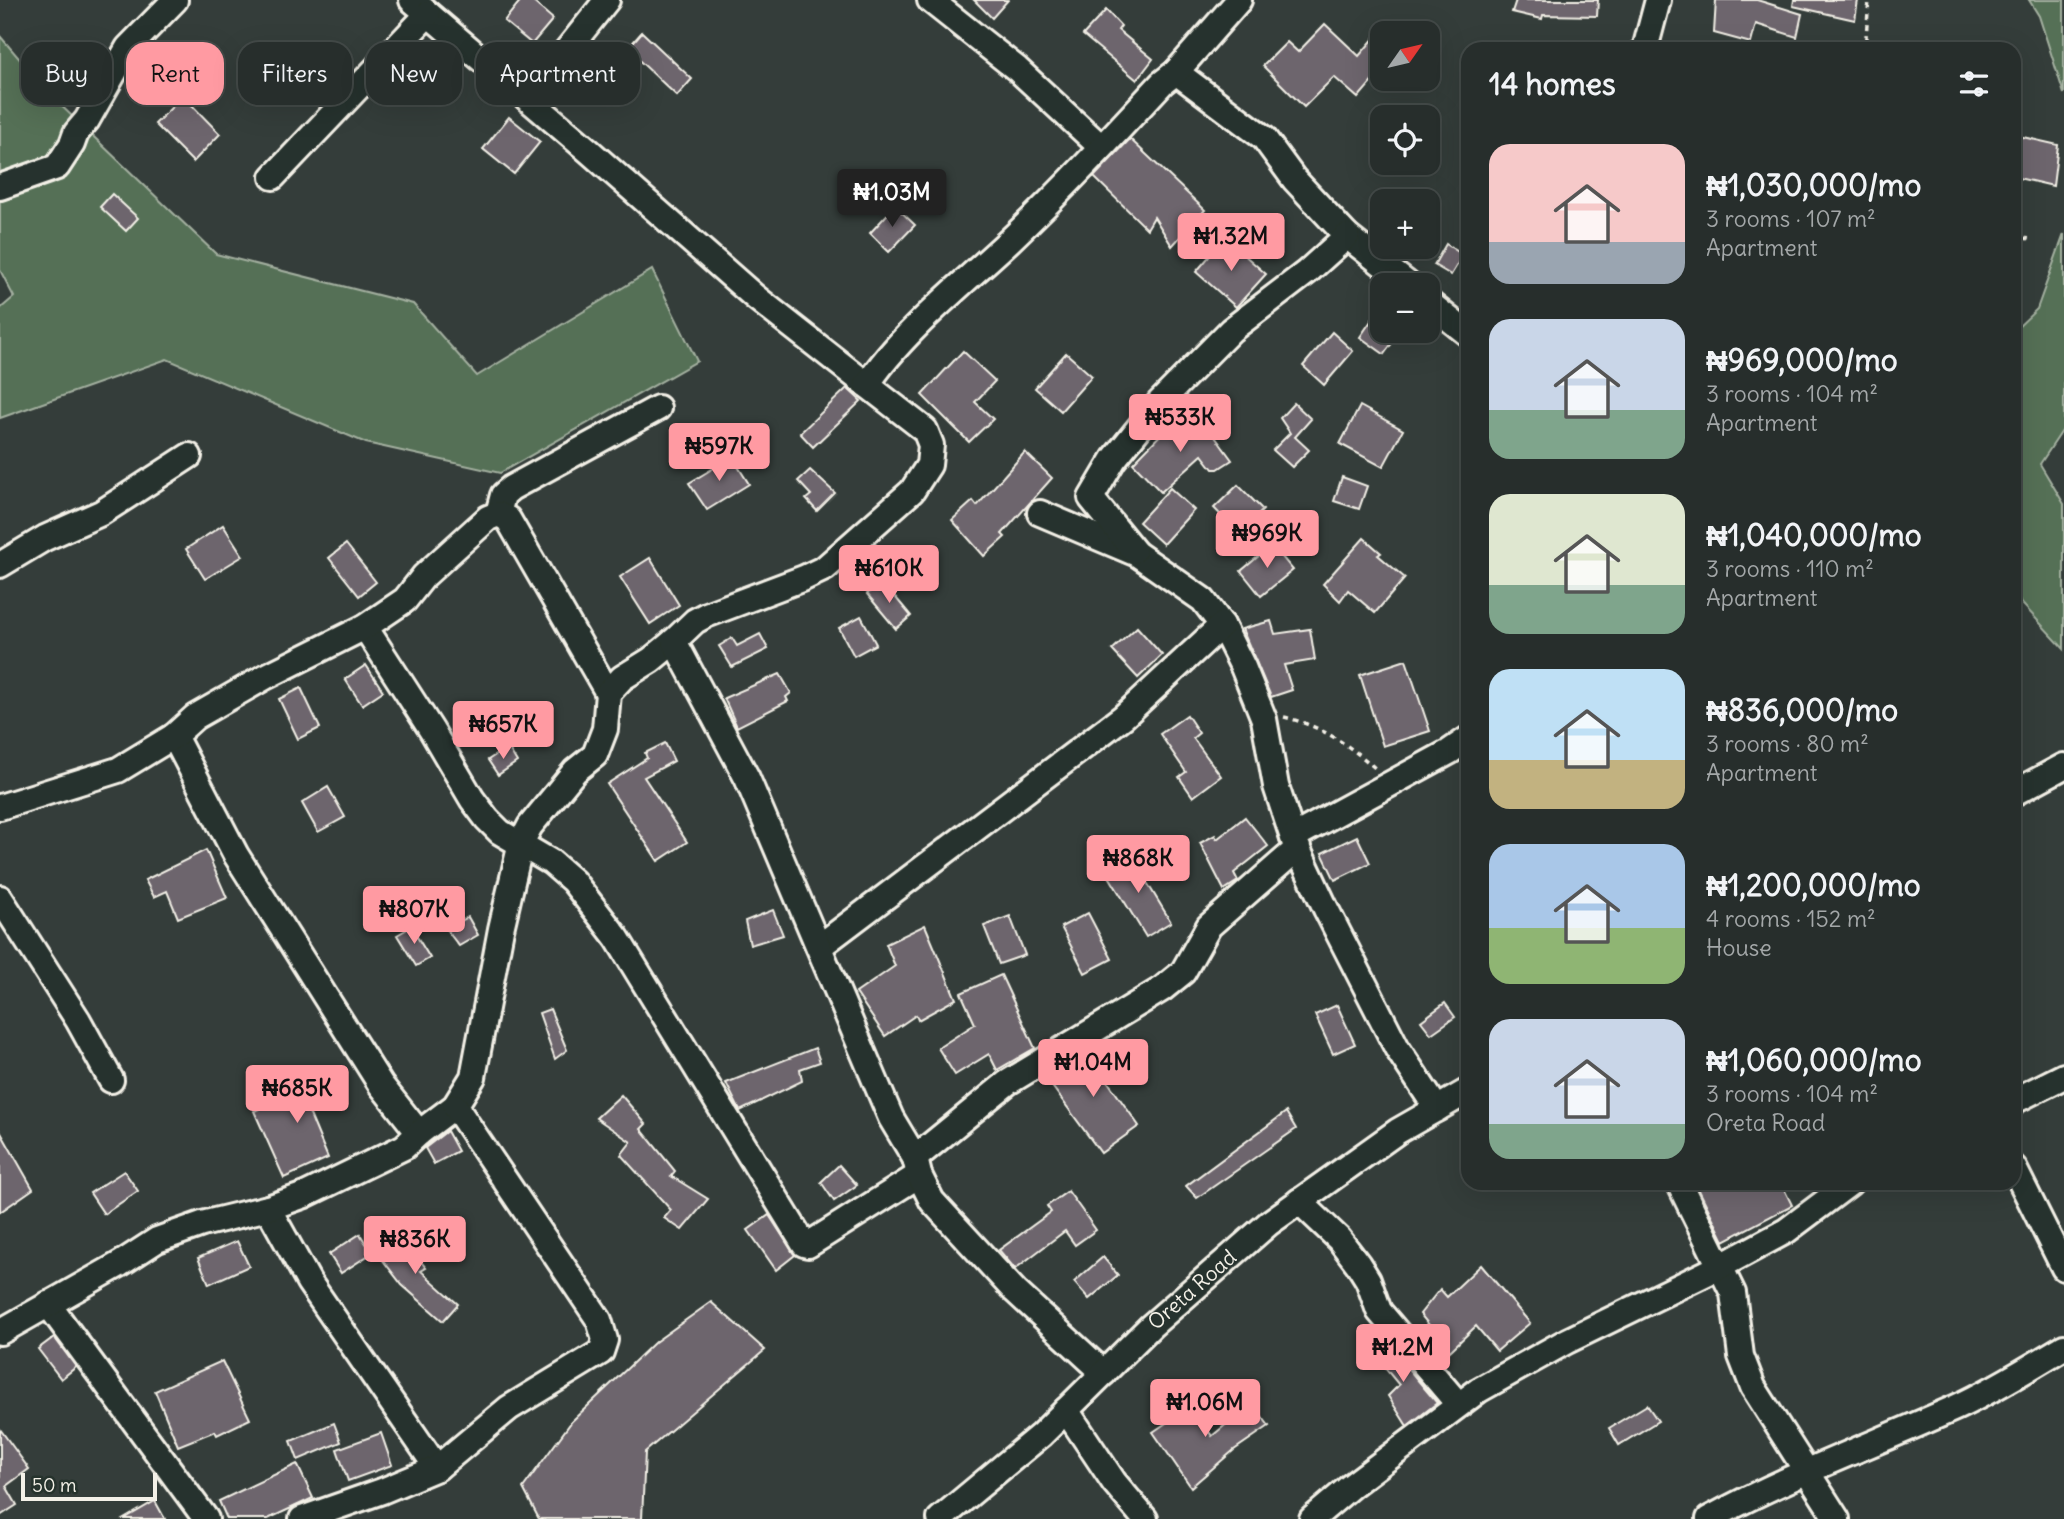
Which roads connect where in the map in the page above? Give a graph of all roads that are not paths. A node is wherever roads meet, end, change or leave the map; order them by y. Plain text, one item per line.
1 (175, 0) edge
2 (607, 0) edge
3 (930, 0) edge
4 (1239, 0) edge
5 (1658, 0) edge
6 (420, 7) edge
7 (573, 42) edge
8 (1647, 42) edge
9 (476, 55) edge
10 (1176, 72) junction
11 (534, 105) edge
12 (1101, 146) junction
13 (273, 177) dead end
14 (0, 187) edge
15 (1347, 236) junction
16 (1394, 273) edge
17 (1440, 312) edge
18 (1461, 328) edge
19 (867, 385) junction
20 (658, 408) dead end
21 (189, 456) dead end
22 (1040, 513) dead end
23 (498, 514) junction
24 (1137, 554) junction
25 (0, 565) edge
26 (1222, 625) junction
27 (365, 627) junction
28 (674, 642) junction
29 (608, 693) junction
30 (174, 736) junction
31 (1461, 743) edge
32 (2064, 766) edge
33 (2021, 789) edge
34 (0, 807) edge
35 (1295, 842) junction
36 (521, 843) junction
37 (0, 898) edge
38 (819, 947) junction
39 (2064, 1076) edge
40 (111, 1080) dead end
41 (1461, 1095) edge
42 (2021, 1098) edge
43 (455, 1106) junction
44 (1437, 1109) junction
45 (419, 1133) junction
46 (917, 1167) junction
47 (2021, 1182) edge
48 (1683, 1190) edge
49 (1841, 1190) edge
50 (1299, 1202) junction
51 (268, 1208) junction
52 (1721, 1266) junction
53 (2064, 1268) edge
54 (48, 1304) junction
55 (0, 1332) edge
56 (2064, 1347) edge
57 (1104, 1373) junction
58 (1458, 1404) junction
59 (1066, 1410) junction
60 (437, 1468) junction
61 (1807, 1471) junction
62 (206, 1519) edge
63 (302, 1519) edge
64 (940, 1519) edge
65 (1145, 1519) edge
66 (1312, 1519) edge
67 (1709, 1519) edge
68 (1837, 1519) edge

1 - 14 street
2 - 7 street
3 - 12 street
4 - 10 street
5 - 8 street
6 - 9 street
6 - 13 street
10 - 12 street
10 - 15 street
11 - 19 street
12 - 19 street
15 - 16 street
15 - 24 street
17 - 18 street
19 - 28 street
20 - 23 street
21 - 25 street
22 - 24 street
23 - 27 street
23 - 29 street
24 - 26 street
26 - 35 street
26 - 38 street
27 - 30 street
27 - 36 street
28 - 29 street
28 - 38 street
29 - 36 street
30 - 34 street
30 - 45 street
31 - 35 street
32 - 33 street
35 - 44 street
35 - 46 street
36 - 43 street
36 - 46 street
37 - 40 street
38 - 46 street
39 - 42 street
41 - 44 street, Oreta Road
43 - 45 street
43 - 60 street
44 - 50 street, Oreta Road
45 - 51 street
46 - 57 street
47 - 53 street
48 - 52 street
49 - 52 street
50 - 57 street, Oreta Road
50 - 58 street
51 - 54 street
51 - 60 street
52 - 58 street
52 - 61 street
54 - 55 street
54 - 62 street
56 - 61 street
57 - 59 street, Oreta Road
58 - 66 street
59 - 64 street, Oreta Road
59 - 65 street
60 - 63 street
61 - 67 street
61 - 68 street

